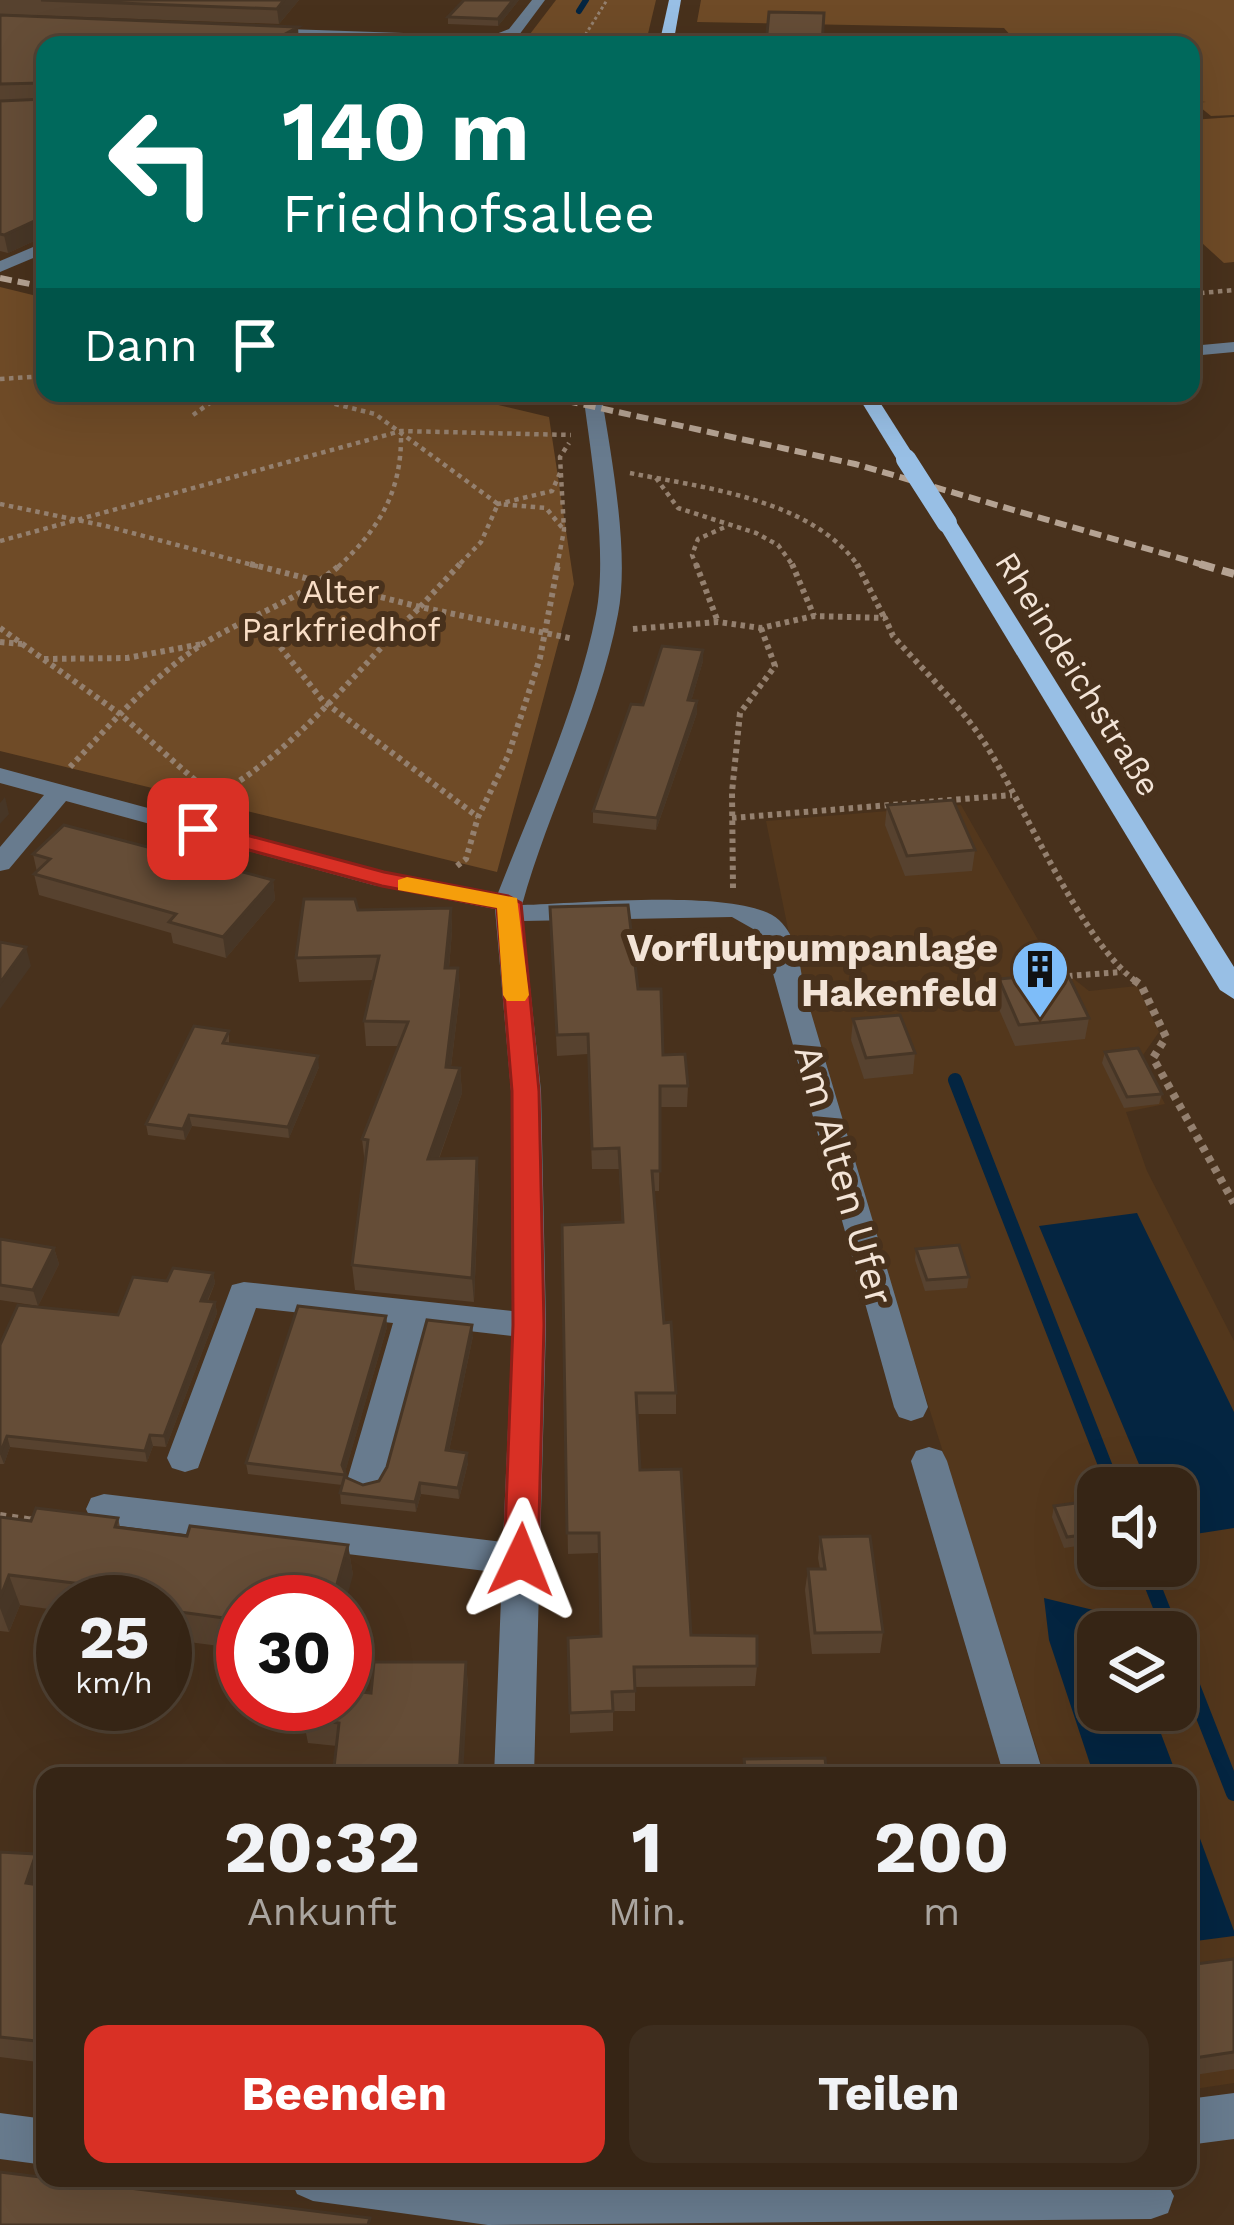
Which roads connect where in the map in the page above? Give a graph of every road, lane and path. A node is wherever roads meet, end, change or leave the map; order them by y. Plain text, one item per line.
1 (539, 0) edge
2 (607, 0) edge
3 (675, 0) edge
4 (243, 31) edge
5 (424, 36) edge
6 (503, 36) edge
7 (583, 36) edge
8 (668, 36) edge
9 (36, 251) edge
10 (0, 267) edge
11 (1234, 290) edge
12 (1200, 293) edge
13 (1234, 347) edge
14 (1200, 350) edge
15 (36, 377) edge
16 (0, 379) edge
17 (211, 402) edge
18 (325, 402) edge
19 (593, 402) edge
20 (871, 402) edge
21 (193, 415) dead end
22 (401, 431) junction
23 (581, 435) dead end
24 (563, 448) dead end
25 (561, 471) junction
26 (0, 504) edge
27 (498, 504) junction
28 (77, 516) junction
29 (728, 526) junction
30 (564, 530) junction
31 (0, 541) edge
32 (316, 586) junction
33 (420, 607) junction
34 (814, 616) junction
35 (258, 618) junction
36 (885, 618) junction
37 (718, 622) junction
38 (0, 628) edge
39 (761, 628) junction
40 (544, 635) junction
41 (601, 636) junction
42 (0, 642) edge
43 (203, 643) junction
44 (22, 644) junction
45 (44, 659) junction
46 (323, 701) junction
47 (120, 714) junction
48 (0, 775) edge
49 (60, 792) junction
50 (1012, 795) junction
51 (732, 818) junction
52 (0, 862) edge
53 (508, 908) junction
54 (734, 909) junction
55 (1121, 972) junction
56 (1068, 976) edge
57 (1234, 990) edge
58 (1234, 1203) edge
59 (412, 1315) junction
60 (529, 1325) junction
61 (911, 1407) dead end
62 (184, 1458) dead end
63 (928, 1461) dead end
64 (366, 1477) dead end
65 (104, 1509) joint
66 (0, 1516) edge
67 (521, 1560) junction
68 (514, 1767) edge
69 (1021, 1767) edge
70 (1234, 2116) edge
71 (1197, 2121) edge
72 (0, 2136) edge
73 (36, 2141) edge
74 (383, 2187) edge
75 (1152, 2200) edge
76 (499, 2202) edge

1 - 6 street
2 - 7 path
3 - 8 main road
4 - 5 street
9 - 10 street
11 - 12 path
13 - 14 street
15 - 16 path
17 - 21 path
18 - 22 path
19 - 41 street
20 - 57 main road, Rheindeichstraße, bridge
22 - 23 path
22 - 27 path
22 - 28 path
22 - 32 path
24 - 25 path
25 - 27 path
25 - 30 path
26 - 28 path
27 - 30 path
27 - 33 path
28 - 31 path
28 - 32 path
29 - 34 path
29 - 36 path
29 - 37 path
30 - 40 path
32 - 33 path
32 - 35 path
33 - 40 path
33 - 46 path
34 - 36 path
34 - 39 path
35 - 43 path
35 - 46 path
36 - 50 path
37 - 39 path
37 - 41 path
38 - 44 path
39 - 51 path
40 - 41 path
40 - 46 path
41 - 53 street
42 - 44 path
43 - 45 path
43 - 47 path
44 - 45 path
45 - 47 path
46 - 47 path
47 - 49 path
48 - 49 street
49 - 52 street
49 - 53 street
50 - 51 path
50 - 55 path
51 - 54 path
53 - 54 street
53 - 60 street
54 - 61 street, Am Alten Ufer
55 - 56 path
55 - 58 path
59 - 60 street
59 - 62 street
59 - 64 street
60 - 67 street
63 - 69 street
65 - 66 path
65 - 67 street
67 - 68 street
70 - 71 street
72 - 73 street
74 - 76 street
75 - 76 street

